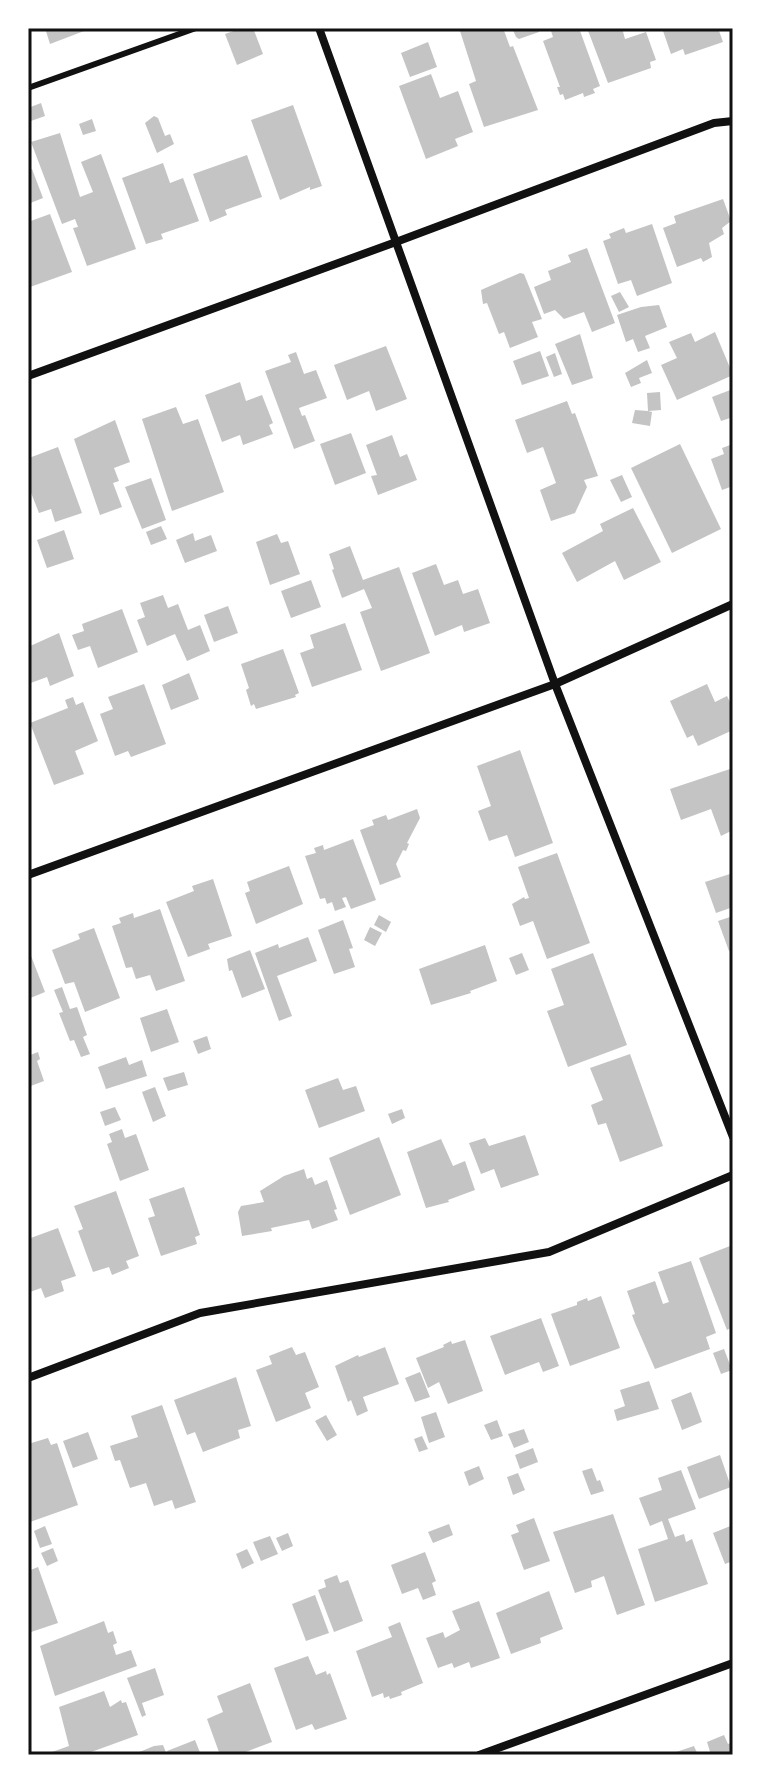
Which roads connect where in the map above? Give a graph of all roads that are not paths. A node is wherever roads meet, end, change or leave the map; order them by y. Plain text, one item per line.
1 (196, 28) edge
2 (319, 28) edge
3 (28, 88) edge
4 (733, 121) edge
5 (396, 242) junction
6 (28, 376) edge
7 (733, 604) edge
8 (555, 684) junction
9 (28, 875) edge
10 (733, 1137) edge
11 (733, 1175) edge
12 (28, 1378) edge
13 (733, 1663) edge
14 (479, 1755) edge

1 - 3 lane
2 - 5 street
4 - 5 street
5 - 6 street
5 - 8 street
7 - 8 street
8 - 9 street
8 - 10 street
11 - 12 street
13 - 14 street

